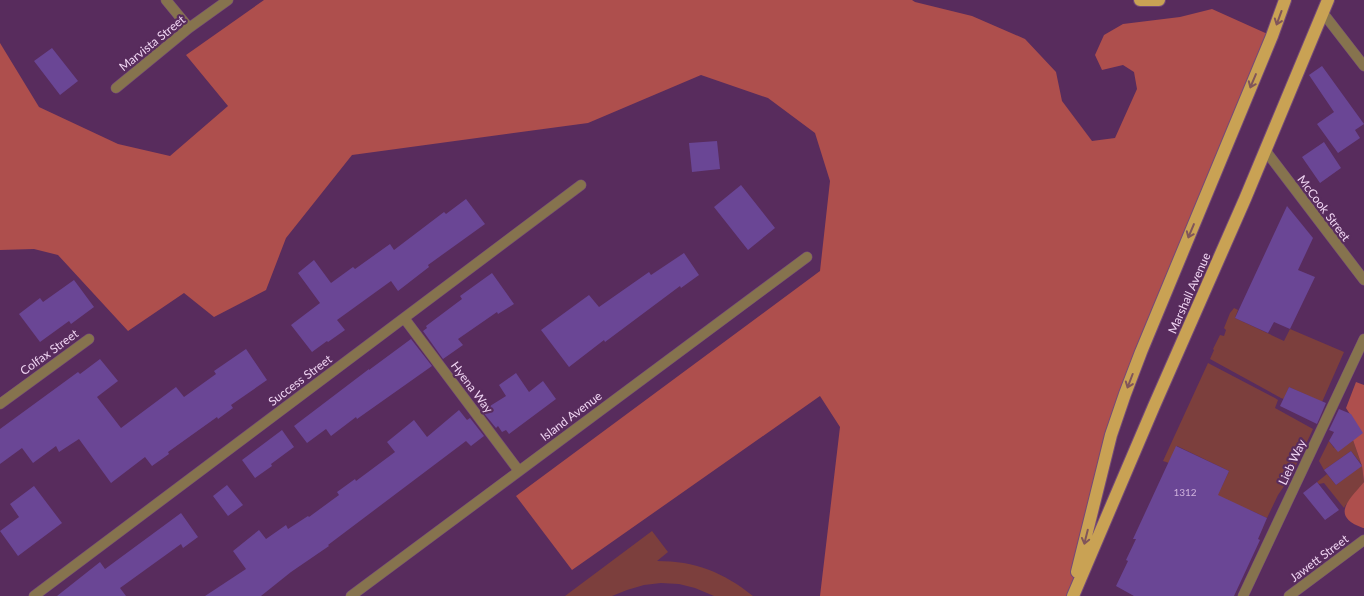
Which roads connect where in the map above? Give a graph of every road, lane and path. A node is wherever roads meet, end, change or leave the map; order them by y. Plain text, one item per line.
1 (166, 0) edge
2 (228, 0) edge
3 (1140, 0) edge
4 (1158, 0) edge
5 (1285, 0) edge
6 (1328, 0) edge
7 (1323, 13) junction
8 (189, 28) junction
9 (1364, 66) edge
10 (116, 88) dead end
11 (1265, 150) junction
12 (581, 185) dead end
13 (807, 257) dead end
14 (1364, 280) edge
15 (404, 318) junction
16 (89, 339) dead end
17 (1364, 339) edge
18 (0, 404) edge
19 (519, 471) junction
20 (1364, 540) edge
21 (34, 596) edge
22 (351, 596) edge
23 (1072, 596) edge
24 (1243, 596) edge
25 (1289, 596) edge

1 - 8 street
2 - 8 street, Marvista Street
3 - 4 main road
5 -> 23 main road
6 - 7 main road, Marshall Avenue
7 - 9 street
7 - 11 main road, Marshall Avenue
8 - 10 street, Marvista Street
11 - 14 street, McCook Street
11 - 23 main road, Marshall Avenue
12 - 15 street, Success Street
13 - 19 street, Island Avenue
15 - 19 street, Hyena Way
15 - 21 street, Success Street
16 - 18 street, Colfax Street
17 - 24 street, Lieb Way
19 - 22 street, Island Avenue
20 - 25 street, Jawett Street

